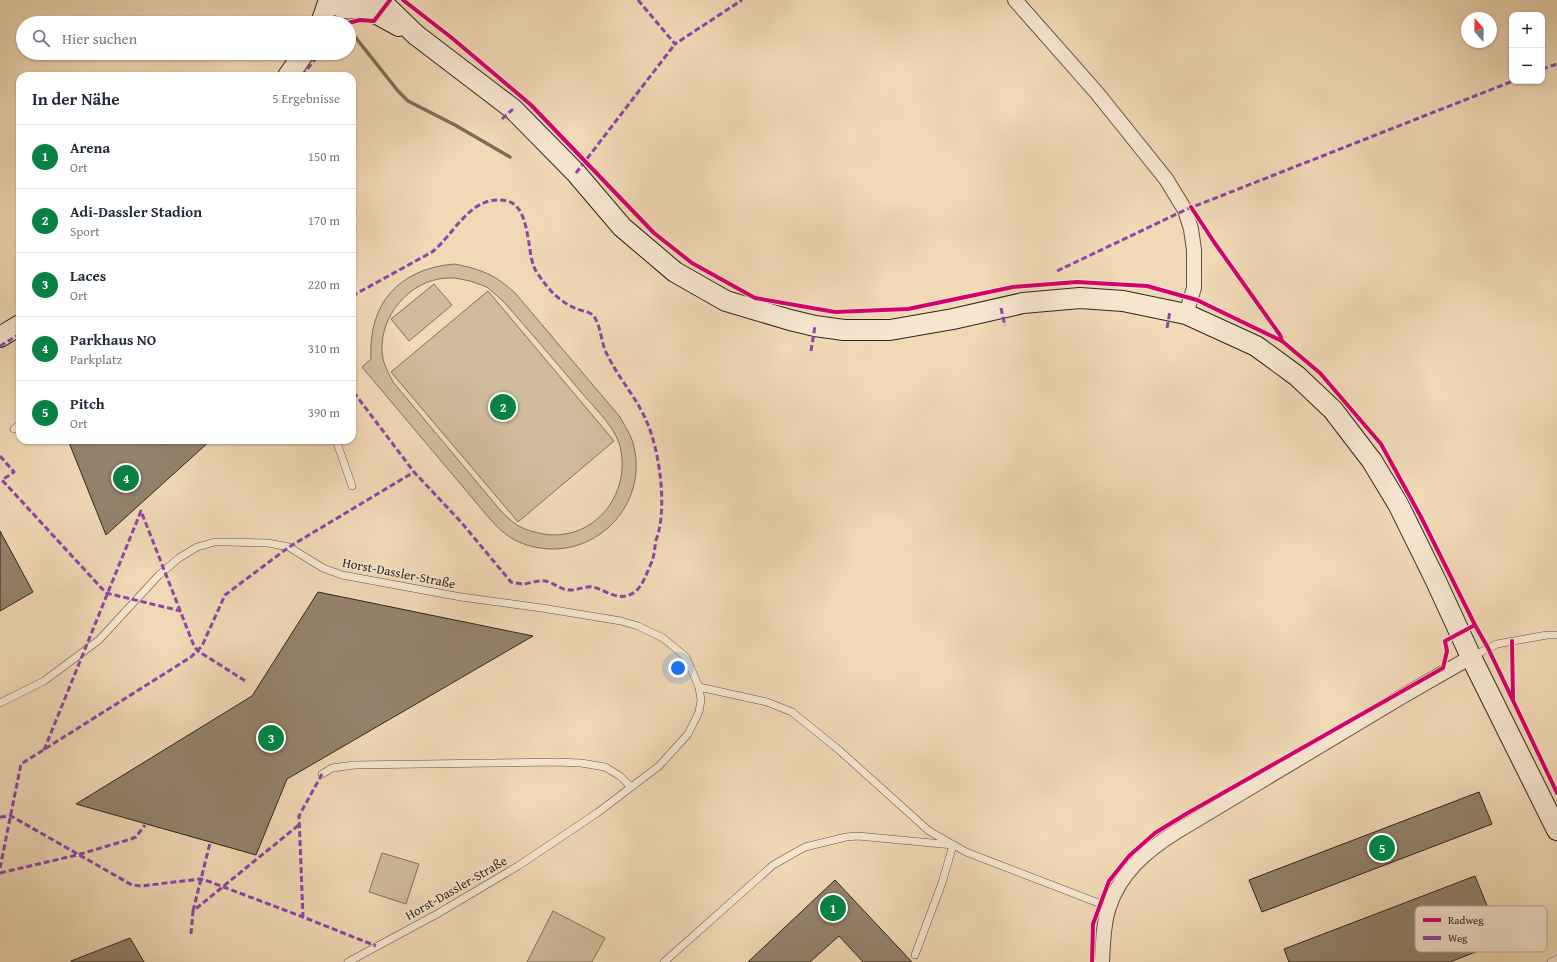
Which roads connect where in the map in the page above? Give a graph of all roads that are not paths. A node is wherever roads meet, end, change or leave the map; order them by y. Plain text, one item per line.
1 (382, 0) edge
2 (1015, 0) edge
3 (347, 3) edge
4 (330, 16) edge
5 (336, 16) edge
6 (416, 35) junction
7 (299, 60) edge
8 (291, 72) edge
9 (1186, 314) junction
10 (16, 327) edge
11 (0, 337) edge
12 (337, 444) edge
13 (352, 486) dead end
14 (1557, 635) edge
15 (1471, 657) junction
16 (700, 687) junction
17 (0, 703) edge
18 (322, 774) dead end
19 (631, 786) junction
20 (1557, 830) edge
21 (953, 845) junction
22 (1109, 907) junction
23 (915, 956) dead end
24 (1557, 959) edge
25 (352, 961) edge
26 (664, 962) edge
27 (1102, 962) edge
28 (1551, 962) edge

1 - 6 street
2 - 9 street
3 - 4 street
3 - 5 street
3 - 6 street
6 - 9 street
7 - 8 street
9 - 15 street
10 - 11 street
12 - 13 lane
14 - 15 lane
15 - 20 street
15 - 22 street
16 - 17 lane, Horst-Dassler-Straße
16 - 19 lane, Horst-Dassler-Straße
16 - 21 lane
18 - 19 lane
19 - 25 lane, Horst-Dassler-Straße
21 - 22 lane
21 - 23 lane
21 - 26 lane
22 - 27 street
24 - 28 lane

